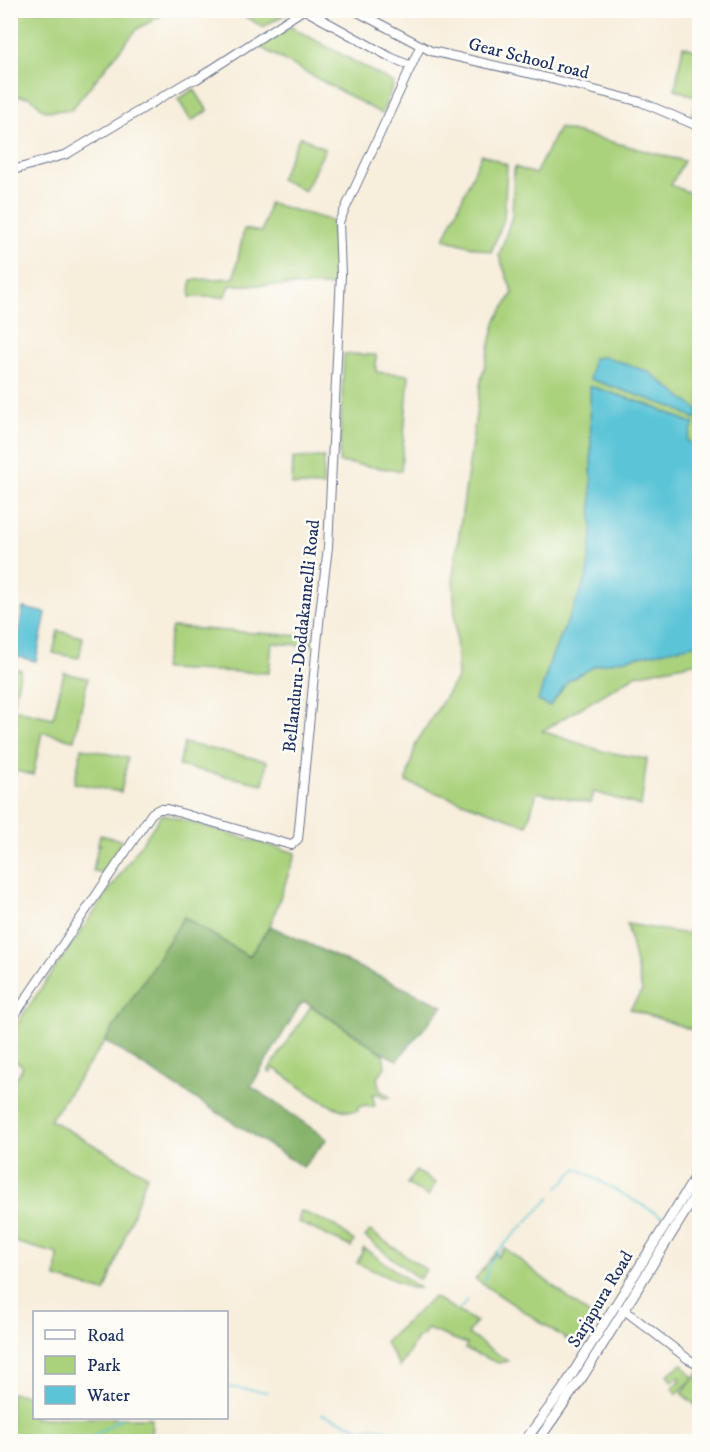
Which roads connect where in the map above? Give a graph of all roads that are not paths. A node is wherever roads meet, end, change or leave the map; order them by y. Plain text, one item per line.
1 (304, 10) edge
2 (354, 10) edge
3 (420, 47) junction
4 (411, 66) junction
5 (699, 127) edge
6 (10, 172) edge
7 (10, 1022) edge
8 (699, 1170) edge
9 (699, 1188) edge
10 (623, 1309) junction
11 (699, 1365) edge
12 (581, 1370) junction
13 (525, 1442) edge
14 (537, 1442) edge

1 - 4 street
1 - 6 street
2 - 3 street, Gear School road
3 - 4 street, Bellanduru-Doddakannelli Road
3 - 5 street, Gear School road
4 - 7 street, Bellanduru-Doddakannelli Road
8 - 12 main road, Sarjapura Road
9 - 10 main road, Sarjapura Road
10 - 11 street
10 - 12 main road, Sarjapura Road
12 - 13 main road, Sarjapura Road
12 - 14 main road, Sarjapura Road

